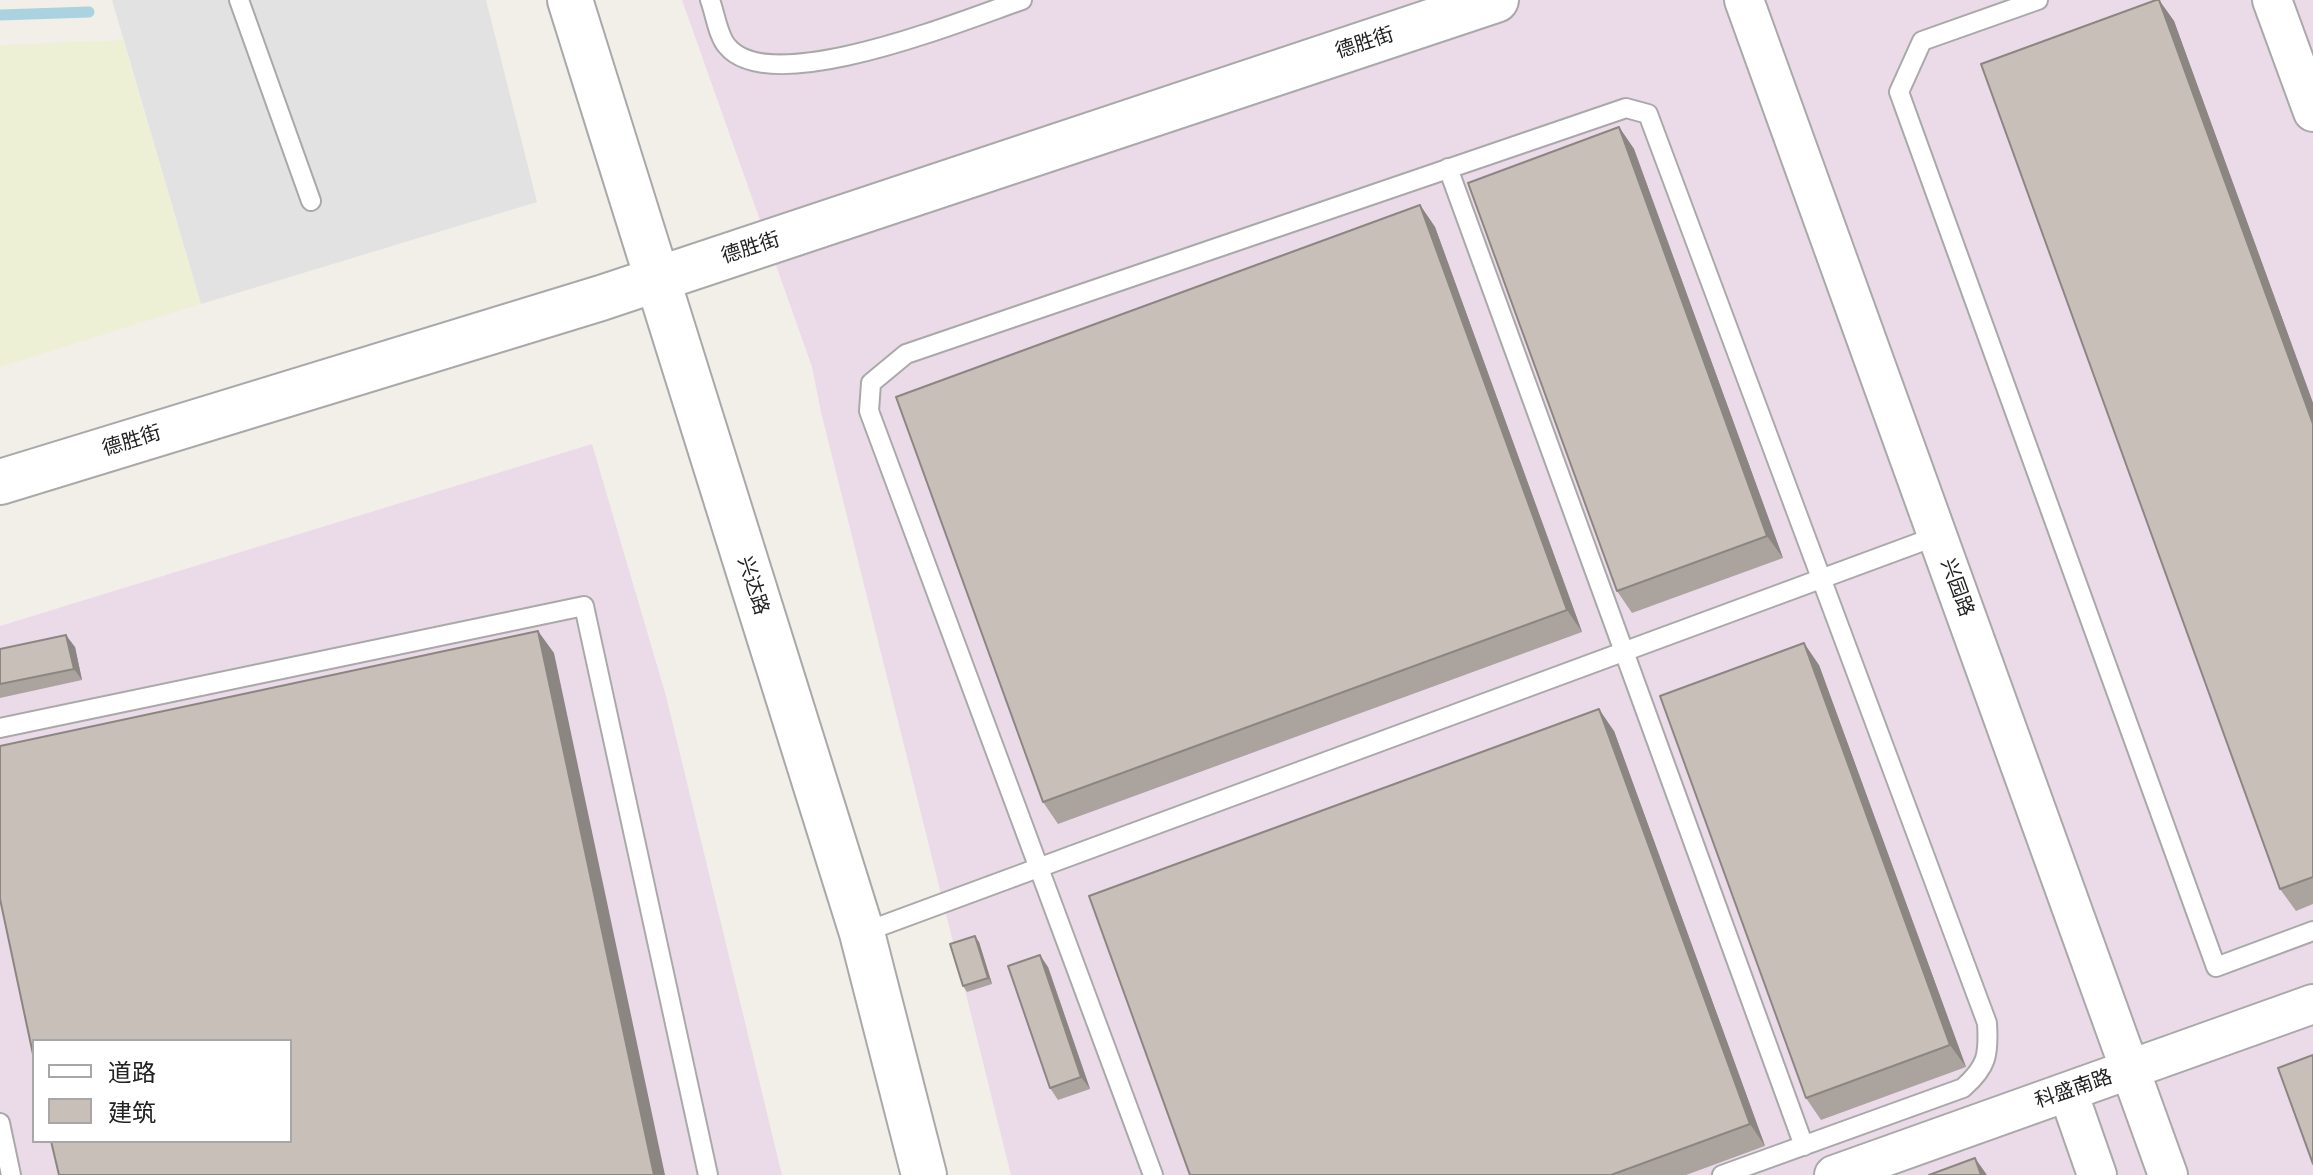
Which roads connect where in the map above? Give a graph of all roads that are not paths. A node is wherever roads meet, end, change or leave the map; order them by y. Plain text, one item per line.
1 (239, 0) edge
2 (570, 0) edge
3 (710, 0) edge
4 (1022, 0) edge
5 (1496, 0) edge
6 (1744, 0) edge
7 (2038, 0) edge
8 (2272, 0) edge
9 (2313, 112) edge
10 (1448, 168) junction
11 (311, 201) dead end
12 (656, 280) junction
13 (0, 482) edge
14 (1937, 536) junction
15 (1821, 579) junction
16 (1624, 652) junction
17 (0, 728) edge
18 (1040, 867) junction
19 (2313, 931) edge
20 (862, 933) junction
21 (2313, 1004) edge
22 (2130, 1070) junction
23 (2068, 1092) junction
24 (0, 1123) edge
25 (1804, 1146) junction
26 (11, 1175) edge
27 (708, 1175) edge
28 (924, 1175) edge
29 (1153, 1175) edge
30 (1722, 1175) edge
31 (1834, 1175) edge
32 (2097, 1175) edge
33 (2168, 1175) edge

1 - 11 lane
2 - 12 street, 兴达路
3 - 4 lane
5 - 12 street, 德胜街
6 - 14 street, 兴园路
7 - 19 lane
8 - 9 street
10 - 15 lane
10 - 16 lane
10 - 18 lane
12 - 13 street, 德胜街
12 - 20 street, 兴达路
14 - 15 lane
14 - 22 street, 兴园路
15 - 16 lane
15 - 25 lane
16 - 18 lane
16 - 25 lane
17 - 27 lane
18 - 20 lane
18 - 29 lane
20 - 28 street, 兴达路
21 - 22 street, 科盛南路
22 - 23 street, 科盛南路
22 - 33 street, 兴园路
23 - 31 street, 科盛南路
23 - 32 street
24 - 26 lane
25 - 30 lane

